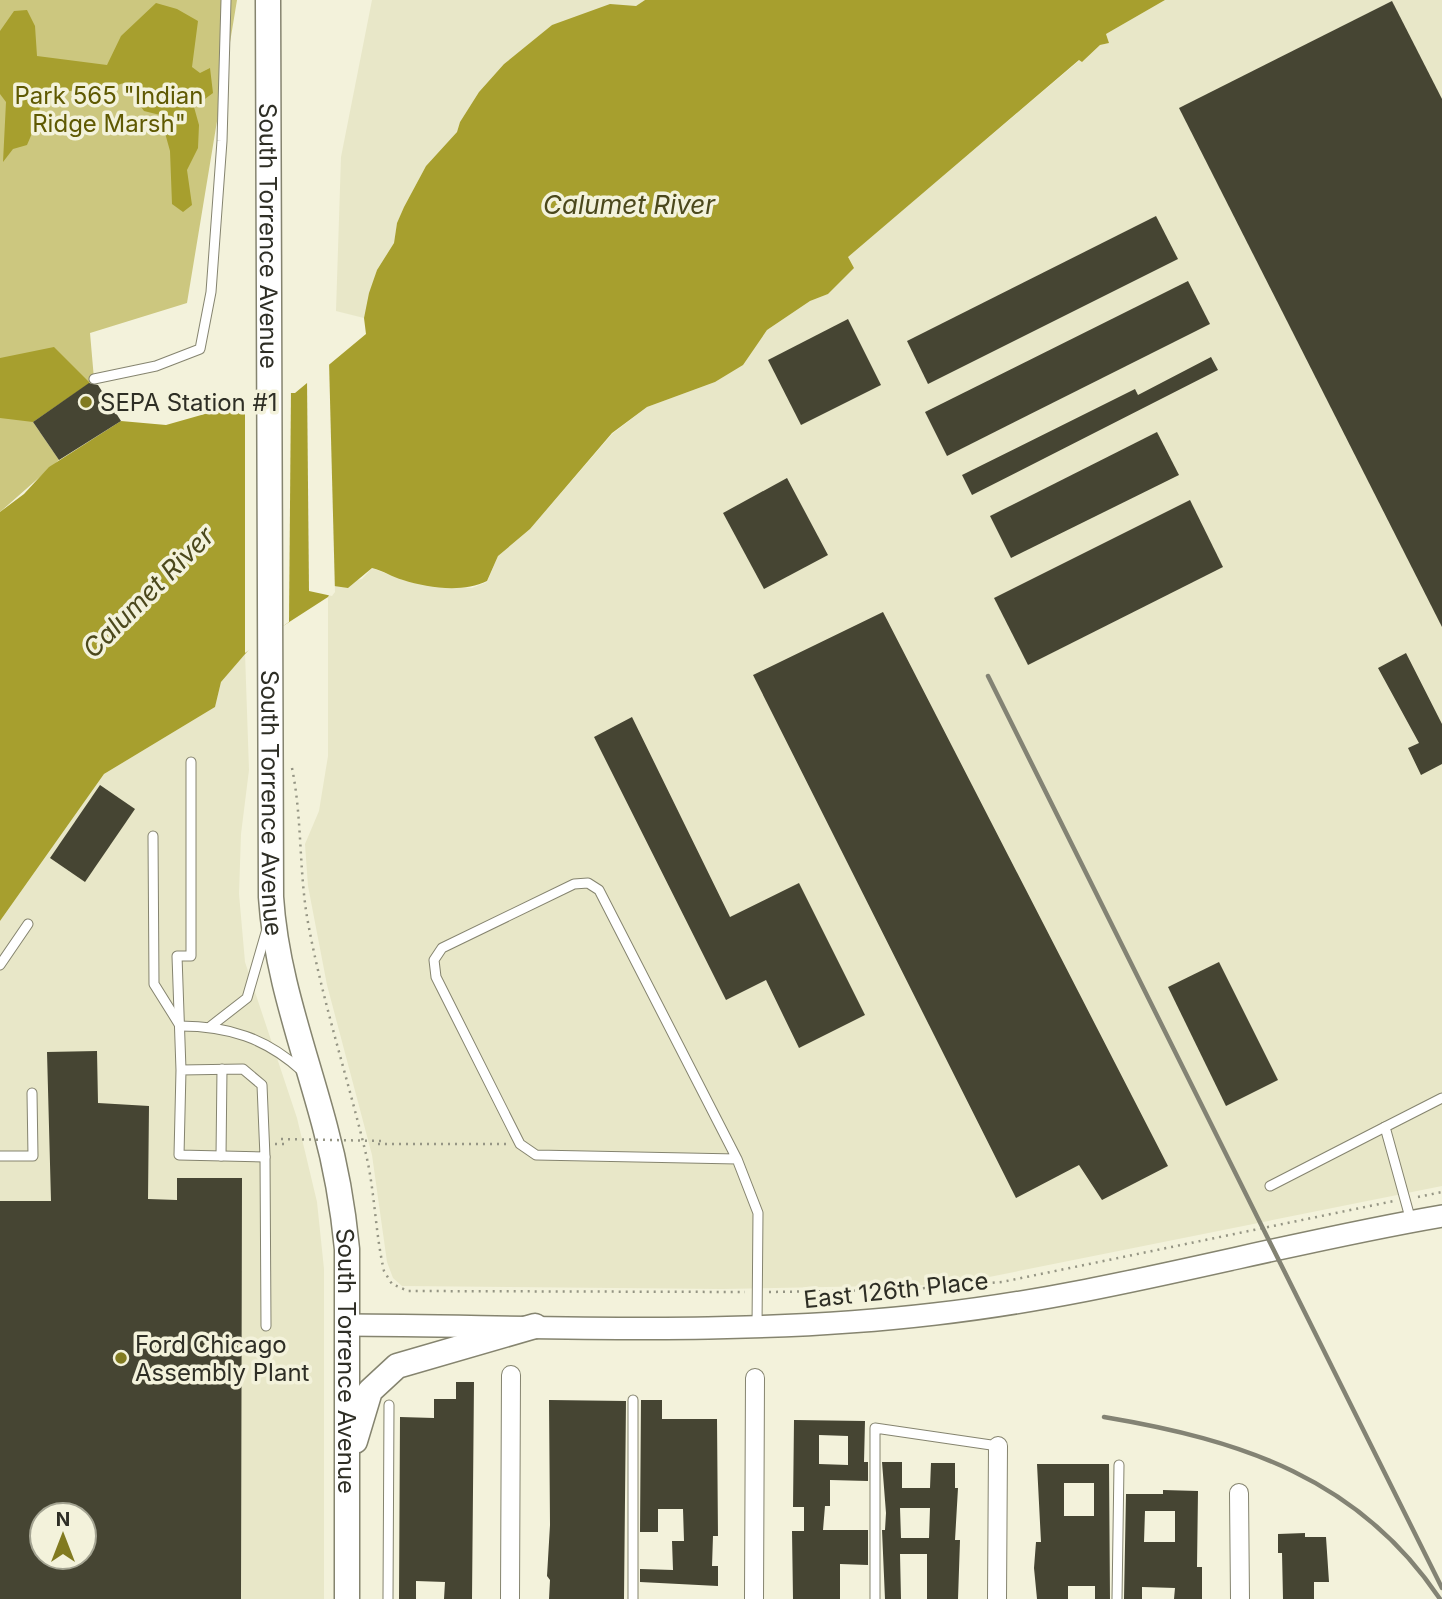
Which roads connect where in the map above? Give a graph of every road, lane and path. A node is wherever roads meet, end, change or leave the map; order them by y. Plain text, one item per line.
1 (226, 0) edge
2 (268, 0) edge
3 (94, 379) dead end
4 (191, 762) dead end
5 (292, 765) dead end
6 (153, 836) dead end
7 (272, 914) junction
8 (28, 924) dead end
9 (0, 965) edge
10 (180, 1026) junction
11 (211, 1026) junction
12 (222, 1069) junction
13 (181, 1070) junction
14 (312, 1079) junction
15 (32, 1093) dead end
16 (1442, 1098) edge
17 (1385, 1127) junction
18 (281, 1139) dead end
19 (384, 1141) dead end
20 (378, 1144) dead end
21 (520, 1144) junction
22 (0, 1156) edge
23 (221, 1156) junction
24 (265, 1157) junction
25 (737, 1159) junction
26 (1270, 1186) dead end
27 (1442, 1192) edge
28 (1406, 1199) junction
29 (1442, 1216) edge
30 (1411, 1222) junction
31 (757, 1293) junction
32 (347, 1325) junction
33 (266, 1326) dead end
34 (536, 1326) junction
35 (757, 1328) junction
36 (511, 1375) dead end
37 (755, 1378) dead end
38 (633, 1400) dead end
39 (389, 1405) dead end
40 (998, 1446) joint
41 (347, 1465) junction
42 (1119, 1465) dead end
43 (1239, 1493) dead end
44 (347, 1599) edge
45 (388, 1599) edge
46 (510, 1599) edge
47 (633, 1599) edge
48 (754, 1599) edge
49 (875, 1599) edge
50 (997, 1599) edge
51 (1117, 1599) edge
52 (1240, 1599) edge

1 - 3 lane
2 - 7 main road, South Torrence Avenue
4 - 10 lane
5 - 31 path
6 - 10 lane
7 - 11 lane
7 - 14 main road, South Torrence Avenue
8 - 9 lane
10 - 11 lane
10 - 13 lane
11 - 14 lane
12 - 13 lane
12 - 23 lane
12 - 24 lane
13 - 23 lane
14 - 32 main road, South Torrence Avenue
15 - 22 lane
16 - 17 lane
17 - 26 lane
17 - 28 lane
18 - 19 path, bridge
20 - 21 path
21 - 25 lane
21 - 25 lane
23 - 24 lane
24 - 33 lane
25 - 31 lane
27 - 28 path
28 - 30 lane
28 - 31 path
29 - 30 street, East 126th Place
30 - 35 street, East 126th Place
31 - 35 lane
32 - 34 street, East 126th Place
32 - 41 main road, South Torrence Avenue
34 - 35 street, East 126th Place
34 - 41 main road
36 - 46 street
37 - 48 street
38 - 47 lane
39 - 45 lane
40 - 49 lane
40 - 50 street
41 - 44 main road, South Torrence Avenue
42 - 51 lane
43 - 52 street

